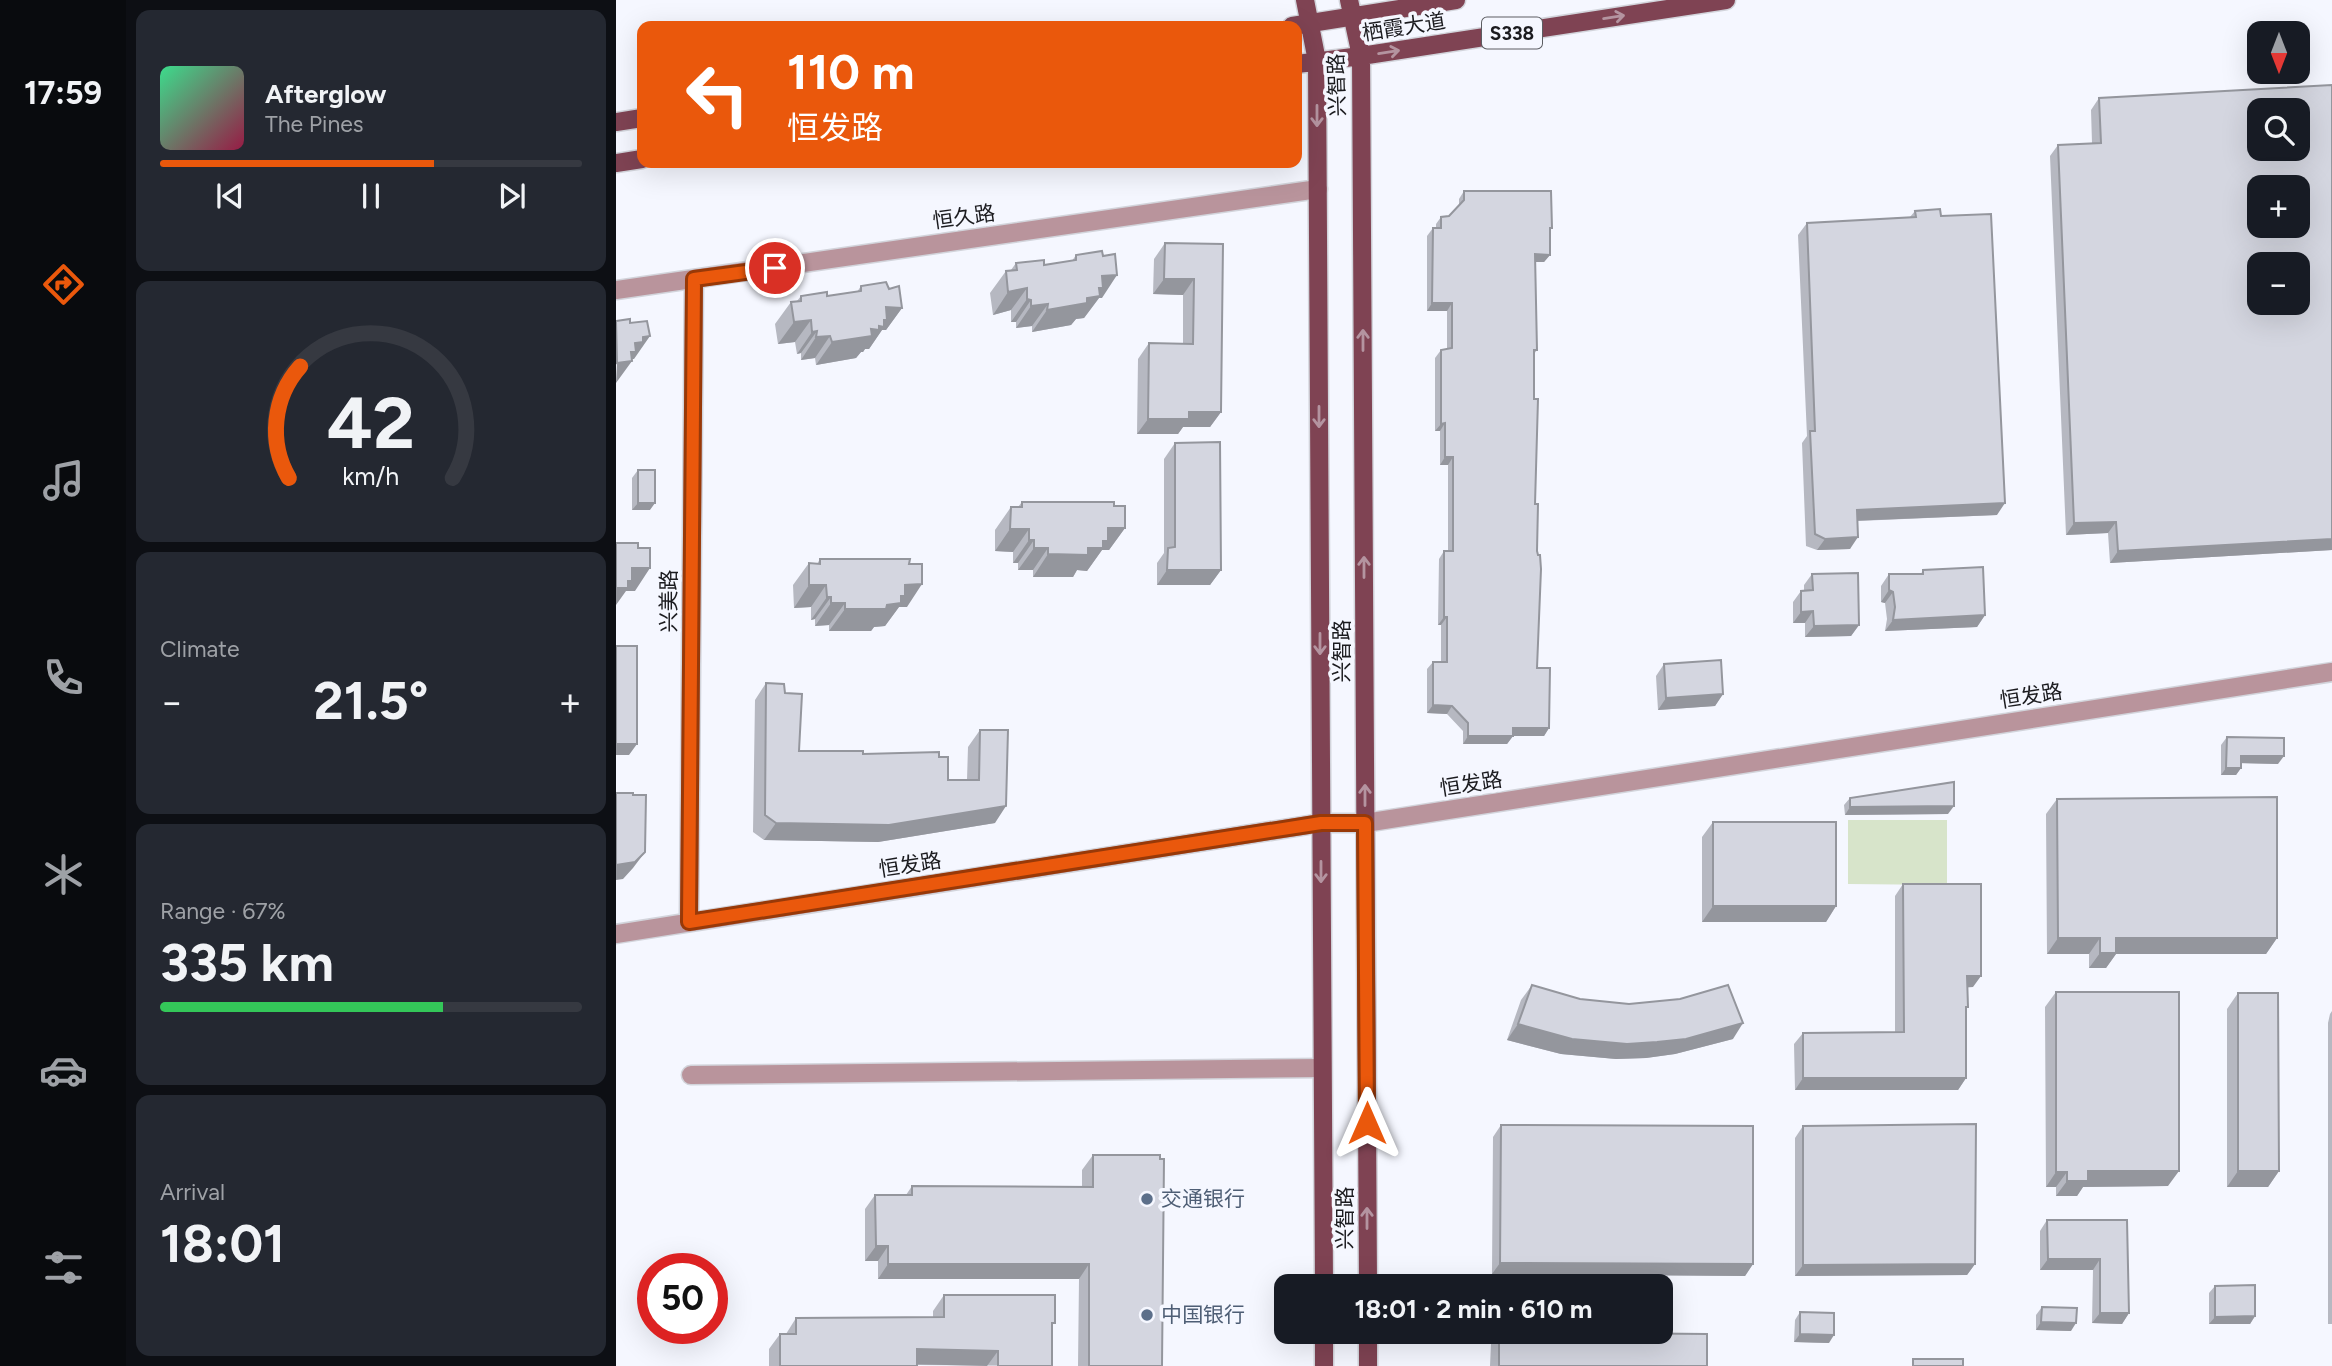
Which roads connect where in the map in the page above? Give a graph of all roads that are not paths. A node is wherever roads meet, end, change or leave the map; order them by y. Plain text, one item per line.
1 (1305, 0) edge
2 (1456, 0) edge
3 (1726, 0) edge
4 (1351, 8) edge
5 (1301, 21) edge
6 (1302, 24) edge
7 (1302, 29) edge
8 (1361, 56) junction
9 (1317, 61) junction
10 (1302, 63) edge
11 (637, 119) edge
12 (616, 122) edge
13 (637, 160) edge
14 (616, 163) edge
15 (1318, 189) junction
16 (694, 279) junction
17 (616, 290) edge
18 (2332, 672) edge
19 (1321, 823) junction
20 (1365, 823) junction
21 (689, 922) junction
22 (616, 934) edge
23 (1322, 1068) junction
24 (691, 1075) dead end
25 (1324, 1274) edge
26 (1368, 1274) edge
27 (1324, 1344) edge
28 (1368, 1344) edge
29 (1324, 1366) edge
30 (1368, 1366) edge

1 - 5 main road, 兴智路
2 - 4 main road, 栖霞大道 / S338
8 -> 3 main road, 栖霞大道 / S338
4 - 6 main road, 栖霞大道 / S338
4 - 8 main road, 兴智路
7 - 9 main road, 兴智路
8 - 9 main road, 栖霞大道 / S338
20 -> 8 main road, 兴智路
9 - 10 main road, 栖霞大道 / S338
9 -> 15 main road, 兴智路
11 - 12 main road
13 - 14 main road
15 - 16 street, 恒久路
15 -> 19 main road, 兴智路
16 - 17 street, 恒久路
16 - 21 street, 兴美路
18 - 20 street, 恒发路
19 - 20 street, 恒发路
19 - 21 street, 恒发路
19 -> 23 main road, 兴智路
26 -> 20 main road, 兴智路
21 - 22 street, 恒发路
23 - 24 street
23 - 25 main road, 兴智路
27 - 29 main road
28 - 30 main road

